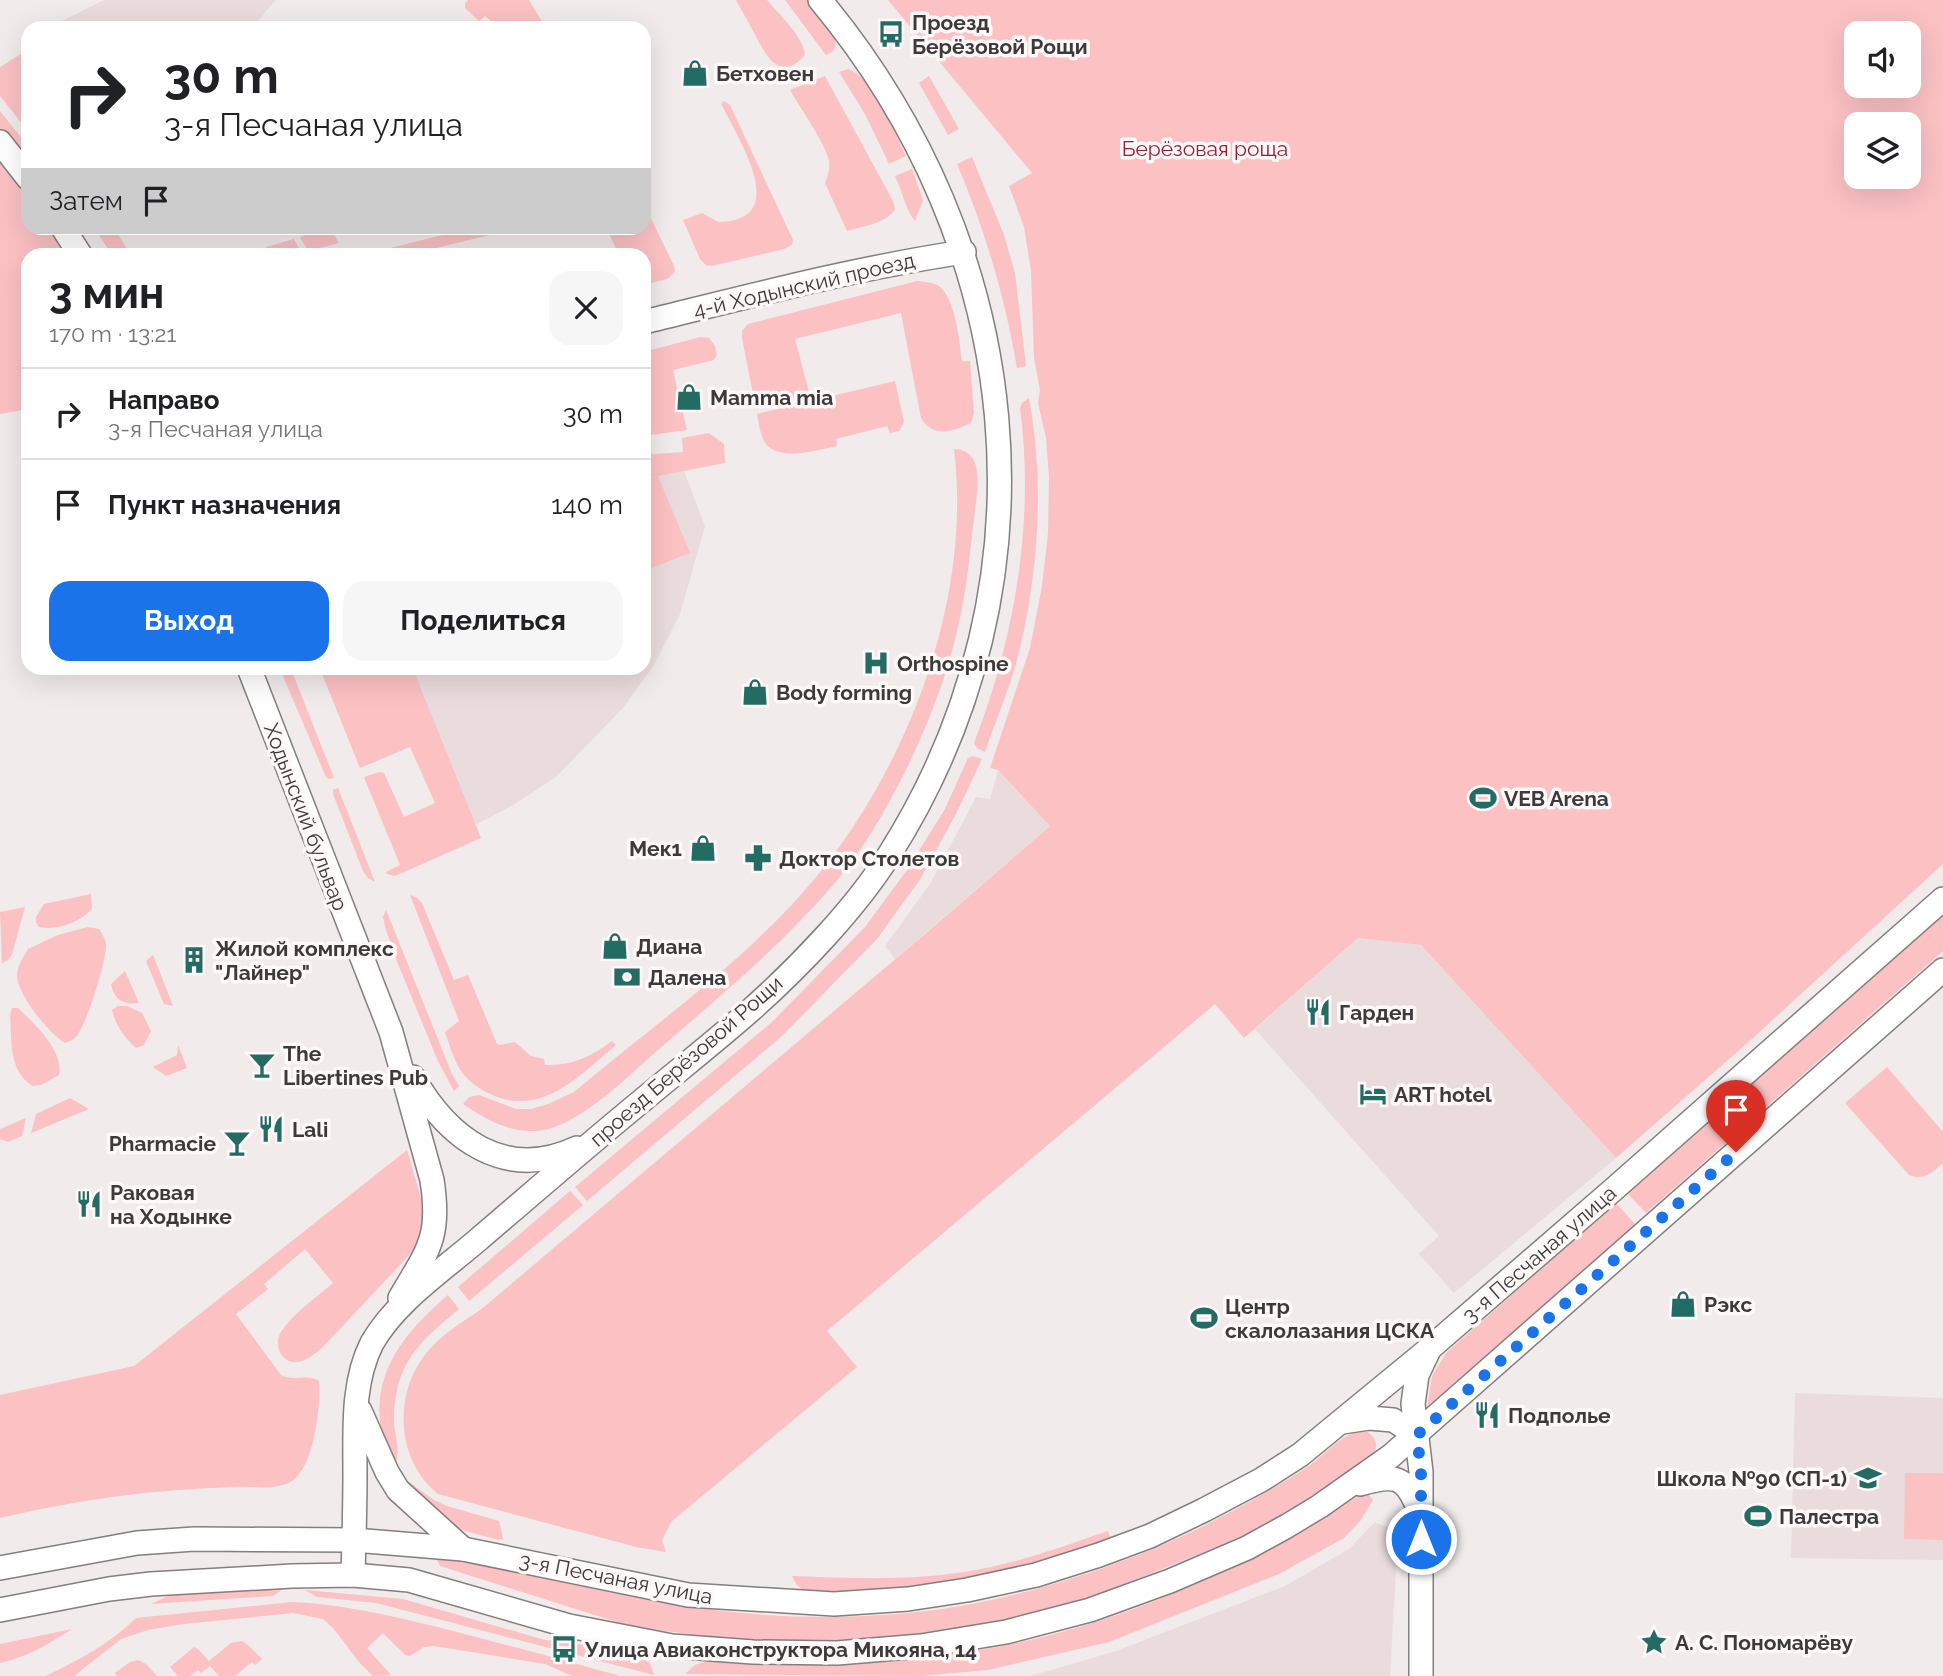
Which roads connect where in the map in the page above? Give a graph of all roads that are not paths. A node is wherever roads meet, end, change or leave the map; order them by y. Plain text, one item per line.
1 (820, 0) edge
2 (0, 142) edge
3 (21, 169) edge
4 (964, 252) junction
5 (651, 320) edge
6 (252, 675) edge
7 (1943, 899) edge
8 (1943, 970) edge
9 (394, 1043) junction
10 (596, 1139) junction
11 (386, 1322) junction
12 (1429, 1349) junction
13 (356, 1403) junction
14 (1342, 1422) junction
15 (1417, 1435) junction
16 (1347, 1488) junction
17 (1421, 1514) junction
18 (354, 1540) junction
19 (463, 1549) junction
20 (0, 1568) edge
21 (353, 1575) junction
22 (0, 1610) edge
23 (1421, 1676) edge

1 - 4 street, проезд Берёзовой Рощи
2 - 3 street
4 - 5 street, 4-й Ходынский проезд
4 - 10 street, проезд Берёзовой Рощи
6 - 9 street, Ходынский бульвар
7 - 12 street, 3-я Песчаная улица
8 - 15 street
9 - 10 street, Ходынский бульвар
9 - 11 street, Ходынский бульвар
10 - 11 street, проезд Берёзовой Рощи
11 - 13 street, проезд Берёзовой Рощи
12 - 14 street, 3-я Песчаная улица
12 - 15 street
13 - 18 street, проезд Берёзовой Рощи
13 - 19 street
14 - 15 street
14 - 19 street, 3-я Песчаная улица
15 - 16 street
15 - 17 street
16 - 17 street
16 - 21 street
17 - 23 street
18 - 19 street, 3-я Песчаная улица
18 - 20 street, 3-я Песчаная улица
18 - 21 street, проезд Берёзовой Рощи
21 - 22 street

